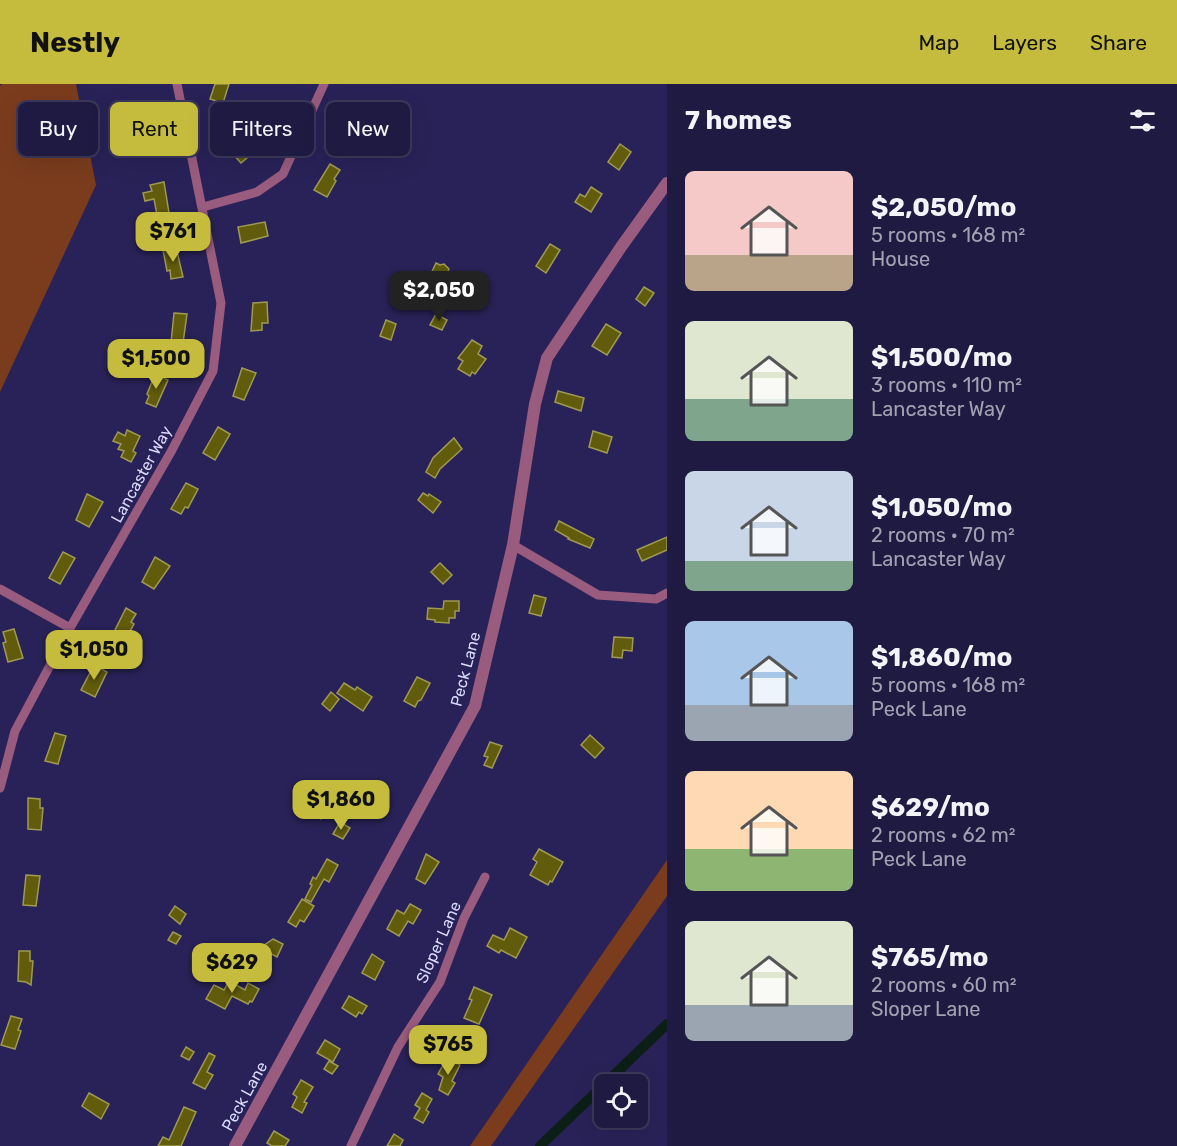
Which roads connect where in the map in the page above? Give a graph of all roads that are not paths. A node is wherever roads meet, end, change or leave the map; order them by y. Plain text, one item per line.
1 (177, 84) edge
2 (324, 84) edge
3 (667, 183) edge
4 (203, 207) junction
5 (513, 545) junction
6 (0, 589) edge
7 (667, 592) edge
8 (70, 628) junction
9 (0, 788) edge
10 (485, 877) dead end
11 (235, 1146) edge
12 (351, 1146) edge

1 - 4 street, Lancaster Way
2 - 4 street
3 - 5 street, Peck Lane
4 - 8 street, Lancaster Way
5 - 7 street
5 - 11 street, Peck Lane
6 - 8 street
8 - 9 street, Lancaster Way
10 - 12 street, Sloper Lane

